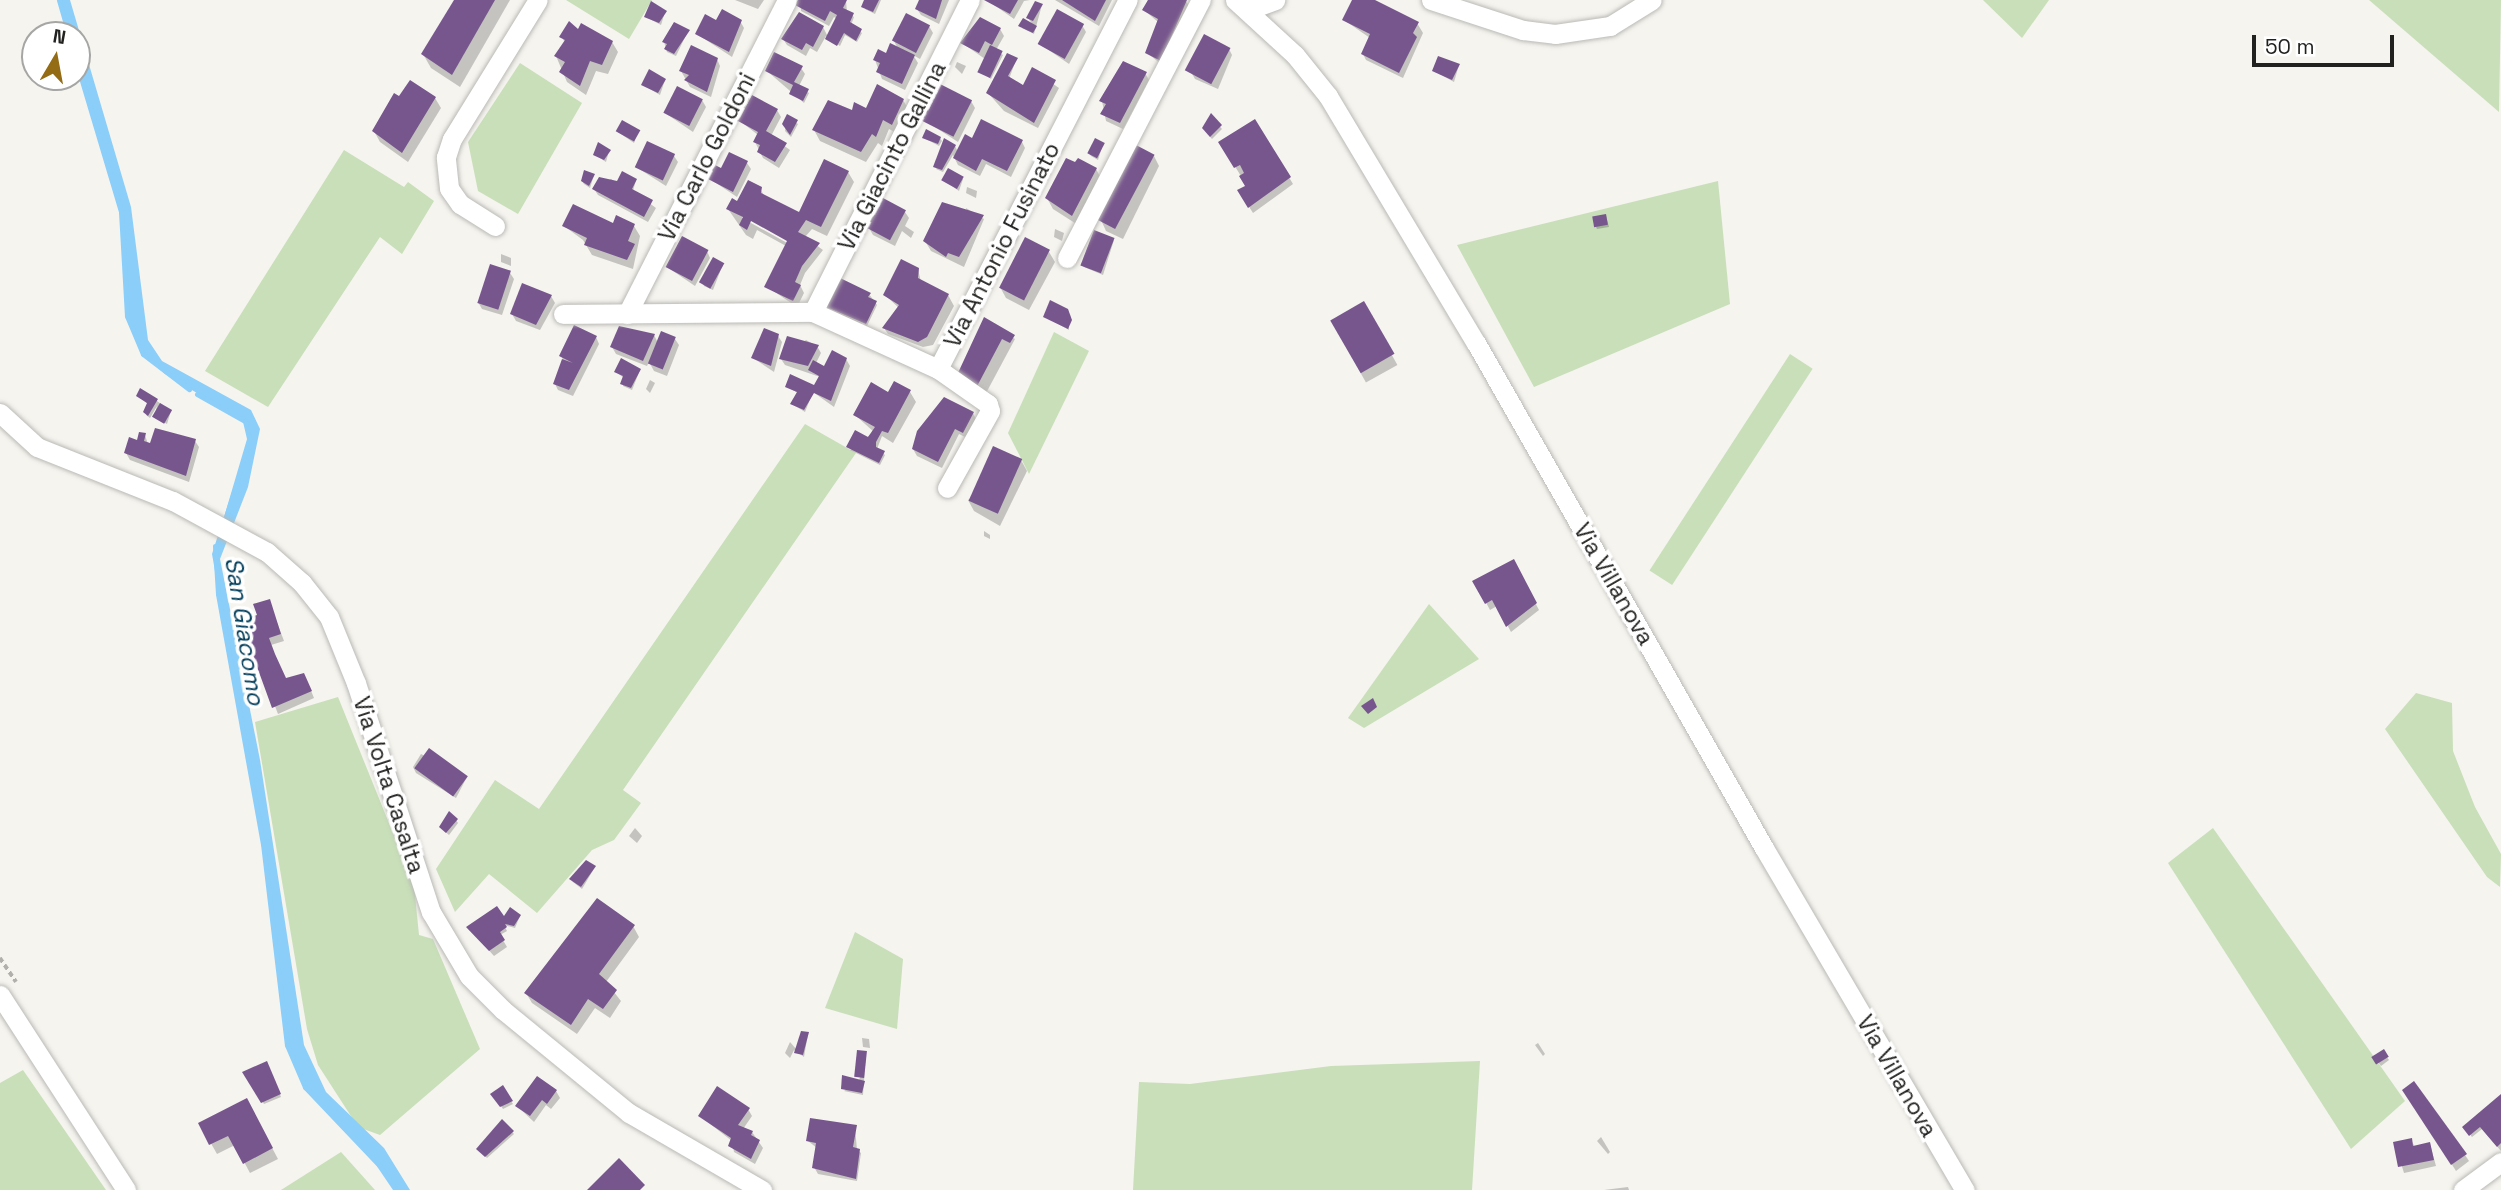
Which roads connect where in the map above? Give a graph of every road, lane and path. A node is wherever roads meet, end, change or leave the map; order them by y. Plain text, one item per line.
1 (538, 0) edge
2 (787, 0) edge
3 (970, 0) edge
4 (1128, 0) edge
5 (1201, 0) edge
6 (1275, 0) edge
7 (1431, 0) edge
8 (1652, 0) edge
9 (1241, 5) edge
10 (495, 226) dead end
11 (1067, 258) dead end
12 (813, 312) junction
13 (563, 314) dead end
14 (627, 314) junction
15 (938, 369) junction
16 (0, 413) edge
17 (947, 488) dead end
18 (0, 995) edge
19 (2501, 1163) edge
20 (126, 1190) edge
21 (762, 1190) edge
22 (1965, 1190) edge
23 (2463, 1190) edge

1 - 10 street
2 - 14 street, Via Carlo Goldoni
3 - 12 street, Via Giacinto Gallina
4 - 15 street, Via Antonio Fusinato
5 - 11 street
6 - 9 street
7 - 8 street
9 - 22 street, Via Villanova
12 - 14 street, Via Antonio Fusinato
12 - 15 street, Via Antonio Fusinato
13 - 14 street, Via Antonio Fusinato
15 - 17 street, Via Antonio Fusinato
16 - 21 street, Via Volta Casalta
18 - 20 street
19 - 23 street

